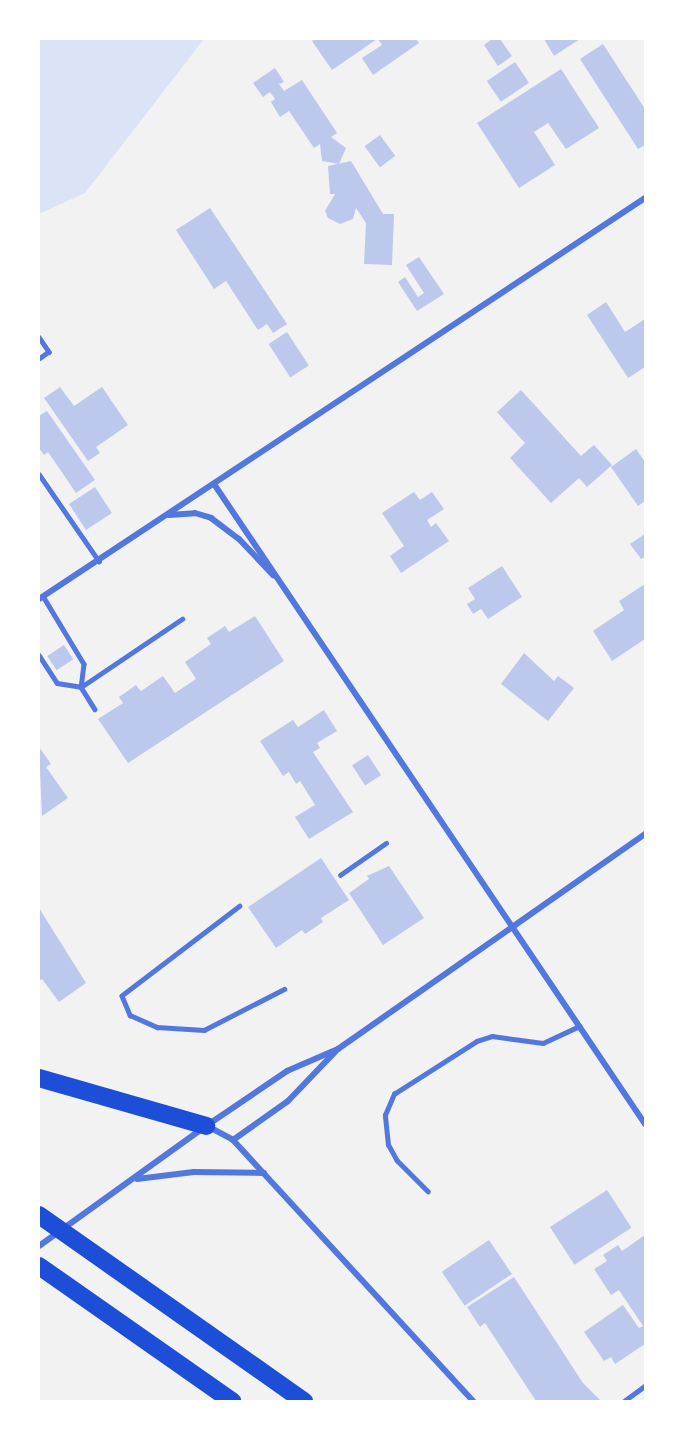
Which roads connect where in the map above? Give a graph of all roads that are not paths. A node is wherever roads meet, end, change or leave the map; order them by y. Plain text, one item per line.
1 (645, 198) edge
2 (39, 337) edge
3 (39, 359) edge
4 (39, 474) edge
5 (214, 484) junction
6 (167, 515) junction
7 (99, 561) junction
8 (286, 588) junction
9 (41, 598) edge
10 (182, 619) dead end
11 (39, 655) edge
12 (81, 687) junction
13 (95, 709) dead end
14 (645, 834) edge
15 (386, 843) dead end
16 (340, 875) dead end
17 (240, 906) dead end
18 (509, 926) junction
19 (284, 989) dead end
20 (579, 1026) junction
21 (338, 1049) junction
22 (39, 1078) edge
23 (645, 1124) edge
24 (206, 1126) junction
25 (233, 1140) junction
26 (265, 1173) junction
27 (135, 1179) junction
28 (428, 1192) dead end
29 (39, 1215) edge
30 (39, 1246) edge
31 (39, 1266) edge
32 (645, 1386) edge
33 (232, 1401) edge
34 (303, 1401) edge
35 (473, 1401) edge
36 (624, 1401) edge

1 - 5 street
2 - 3 lane
4 - 7 lane
5 - 6 street
5 - 8 street
6 - 7 street
6 - 8 street
7 - 9 street
8 - 18 street
9 - 12 lane
10 - 12 lane
11 - 12 lane
12 - 13 lane
14 - 18 street
15 - 16 lane
17 - 19 lane
18 - 20 street
18 - 21 street
20 - 23 street
20 - 28 lane
21 - 24 street
21 - 25 street
22 - 24 highway
24 - 25 street
24 - 27 street
25 - 26 street
26 - 27 street
26 - 35 street
27 - 30 street
29 - 34 highway
31 - 33 highway
32 - 36 lane

